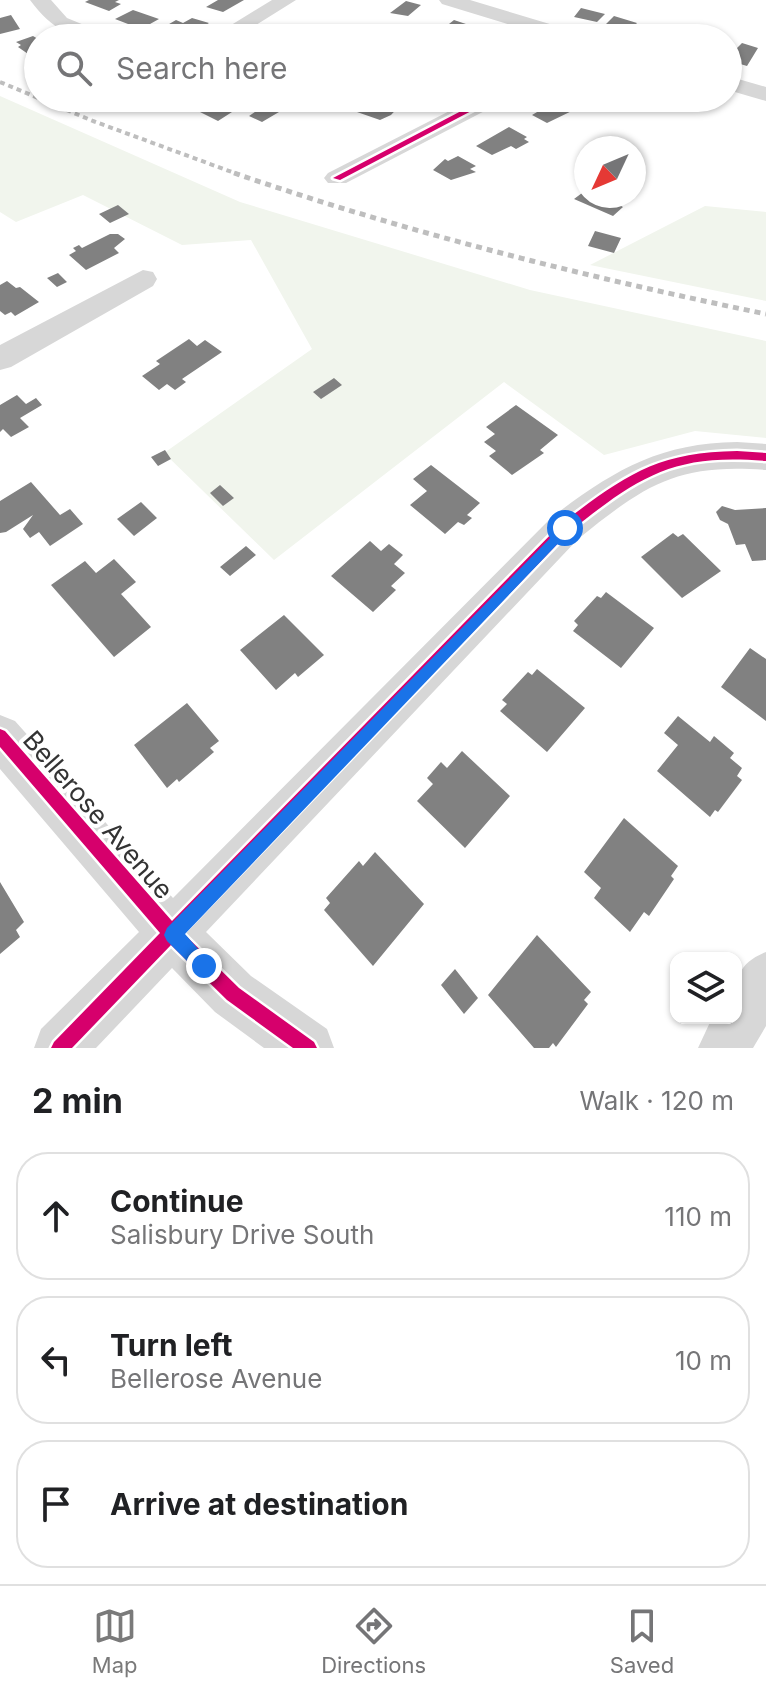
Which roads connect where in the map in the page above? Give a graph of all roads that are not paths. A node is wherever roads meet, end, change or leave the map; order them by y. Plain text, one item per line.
1 (40, 0) edge
2 (286, 0) edge
3 (449, 0) edge
4 (474, 3) edge
5 (65, 24) edge
6 (244, 24) edge
7 (535, 24) edge
8 (742, 87) edge
9 (766, 94) edge
10 (465, 112) edge
11 (337, 178) dead end
12 (143, 279) dead end
13 (0, 359) edge
14 (766, 457) edge
15 (0, 736) edge
16 (173, 935) junction
17 (766, 977) edge
18 (60, 1048) edge
19 (308, 1048) edge
20 (724, 1048) edge

1 - 5 street
2 - 6 street
3 - 4 street
4 - 7 street
8 - 9 street
10 - 11 street
12 - 13 street
14 - 16 street
15 - 16 street, Bellerose Avenue
16 - 18 street
16 - 19 street, Bellerose Avenue
17 - 20 street

